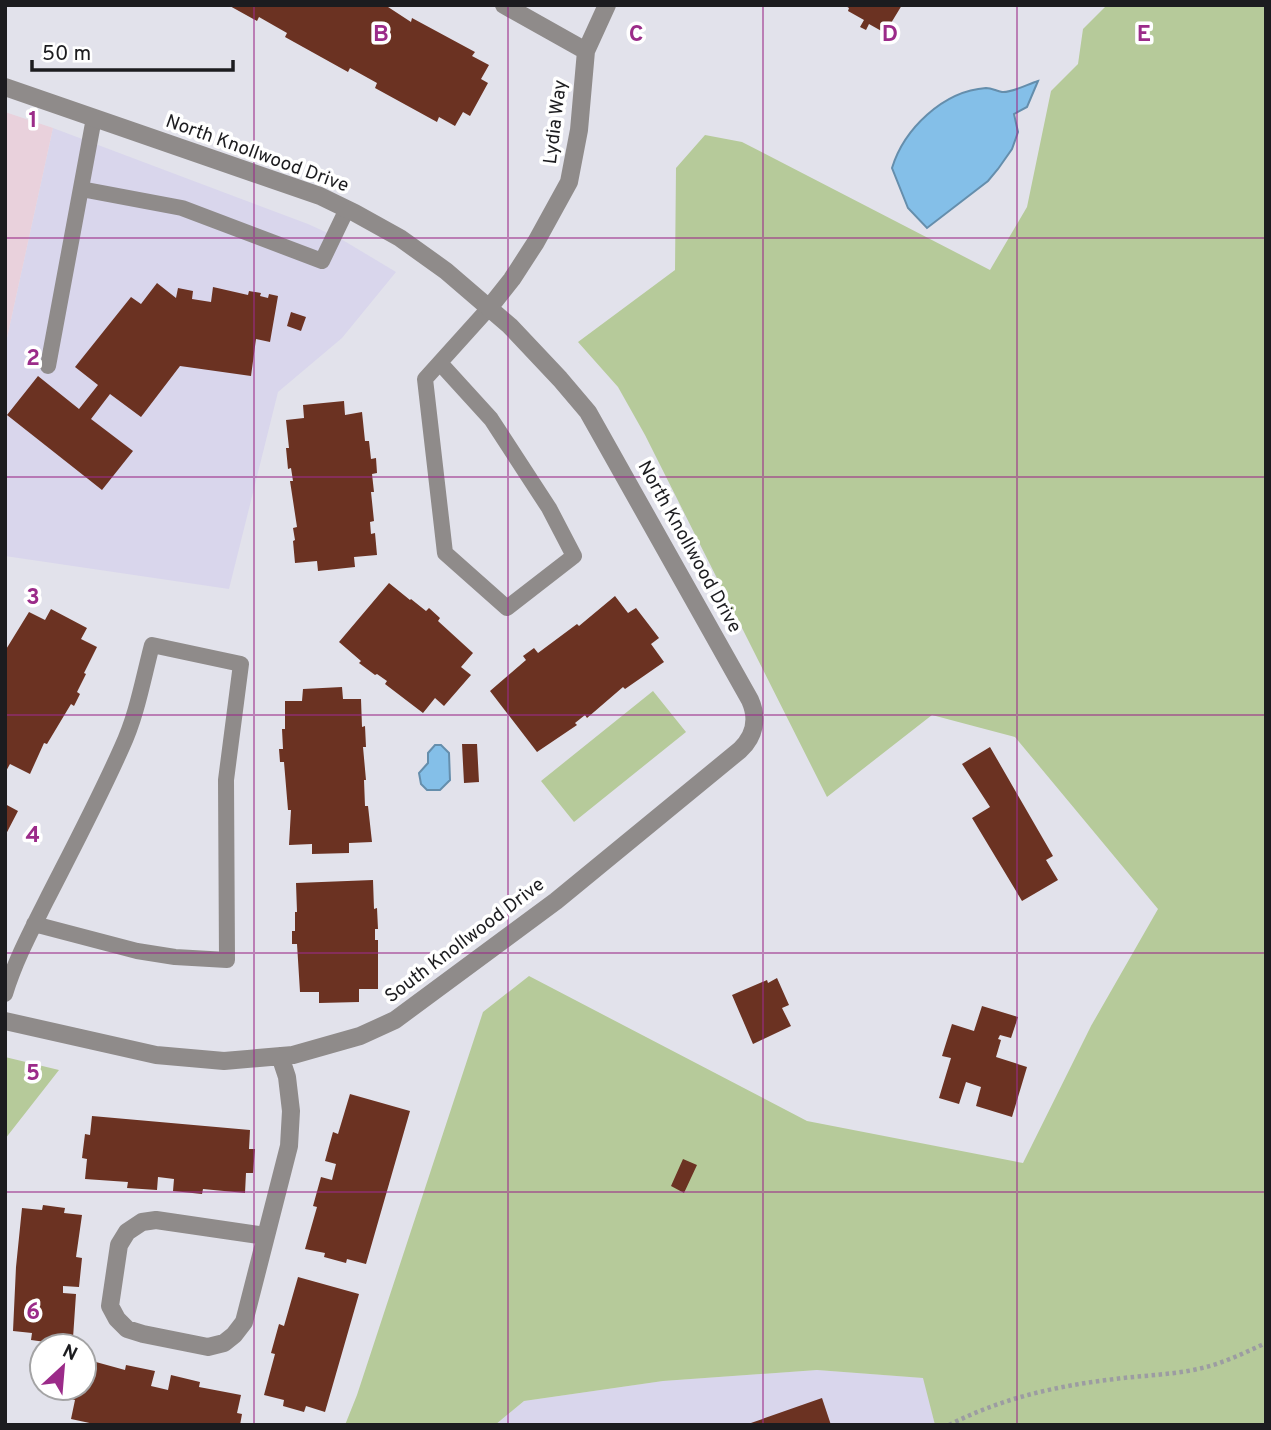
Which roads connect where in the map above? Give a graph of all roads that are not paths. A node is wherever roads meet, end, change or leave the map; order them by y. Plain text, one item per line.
1 (504, 5) edge
2 (607, 5) edge
3 (586, 51) junction
4 (5, 87) edge
5 (94, 118) junction
6 (81, 189) junction
7 (347, 209) junction
8 (489, 307) junction
9 (440, 363) junction
10 (48, 366) dead end
11 (754, 712) joint
12 (34, 924) junction
13 (5, 994) edge
14 (5, 1021) edge
15 (280, 1056) junction
16 (266, 1236) junction

1 - 3 street
2 - 3 street, Lydia Way
3 - 8 street, Lydia Way
4 - 5 street, North Knollwood Drive
5 - 6 lane
5 - 7 street, North Knollwood Drive
6 - 7 lane
6 - 10 lane
7 - 8 street, North Knollwood Drive
8 - 9 lane
8 - 11 street, North Knollwood Drive
9 - 9 lane
11 - 15 street, South Knollwood Drive
12 - 12 lane
12 - 13 lane
14 - 15 street, South Knollwood Drive
15 - 16 street
16 - 16 street

